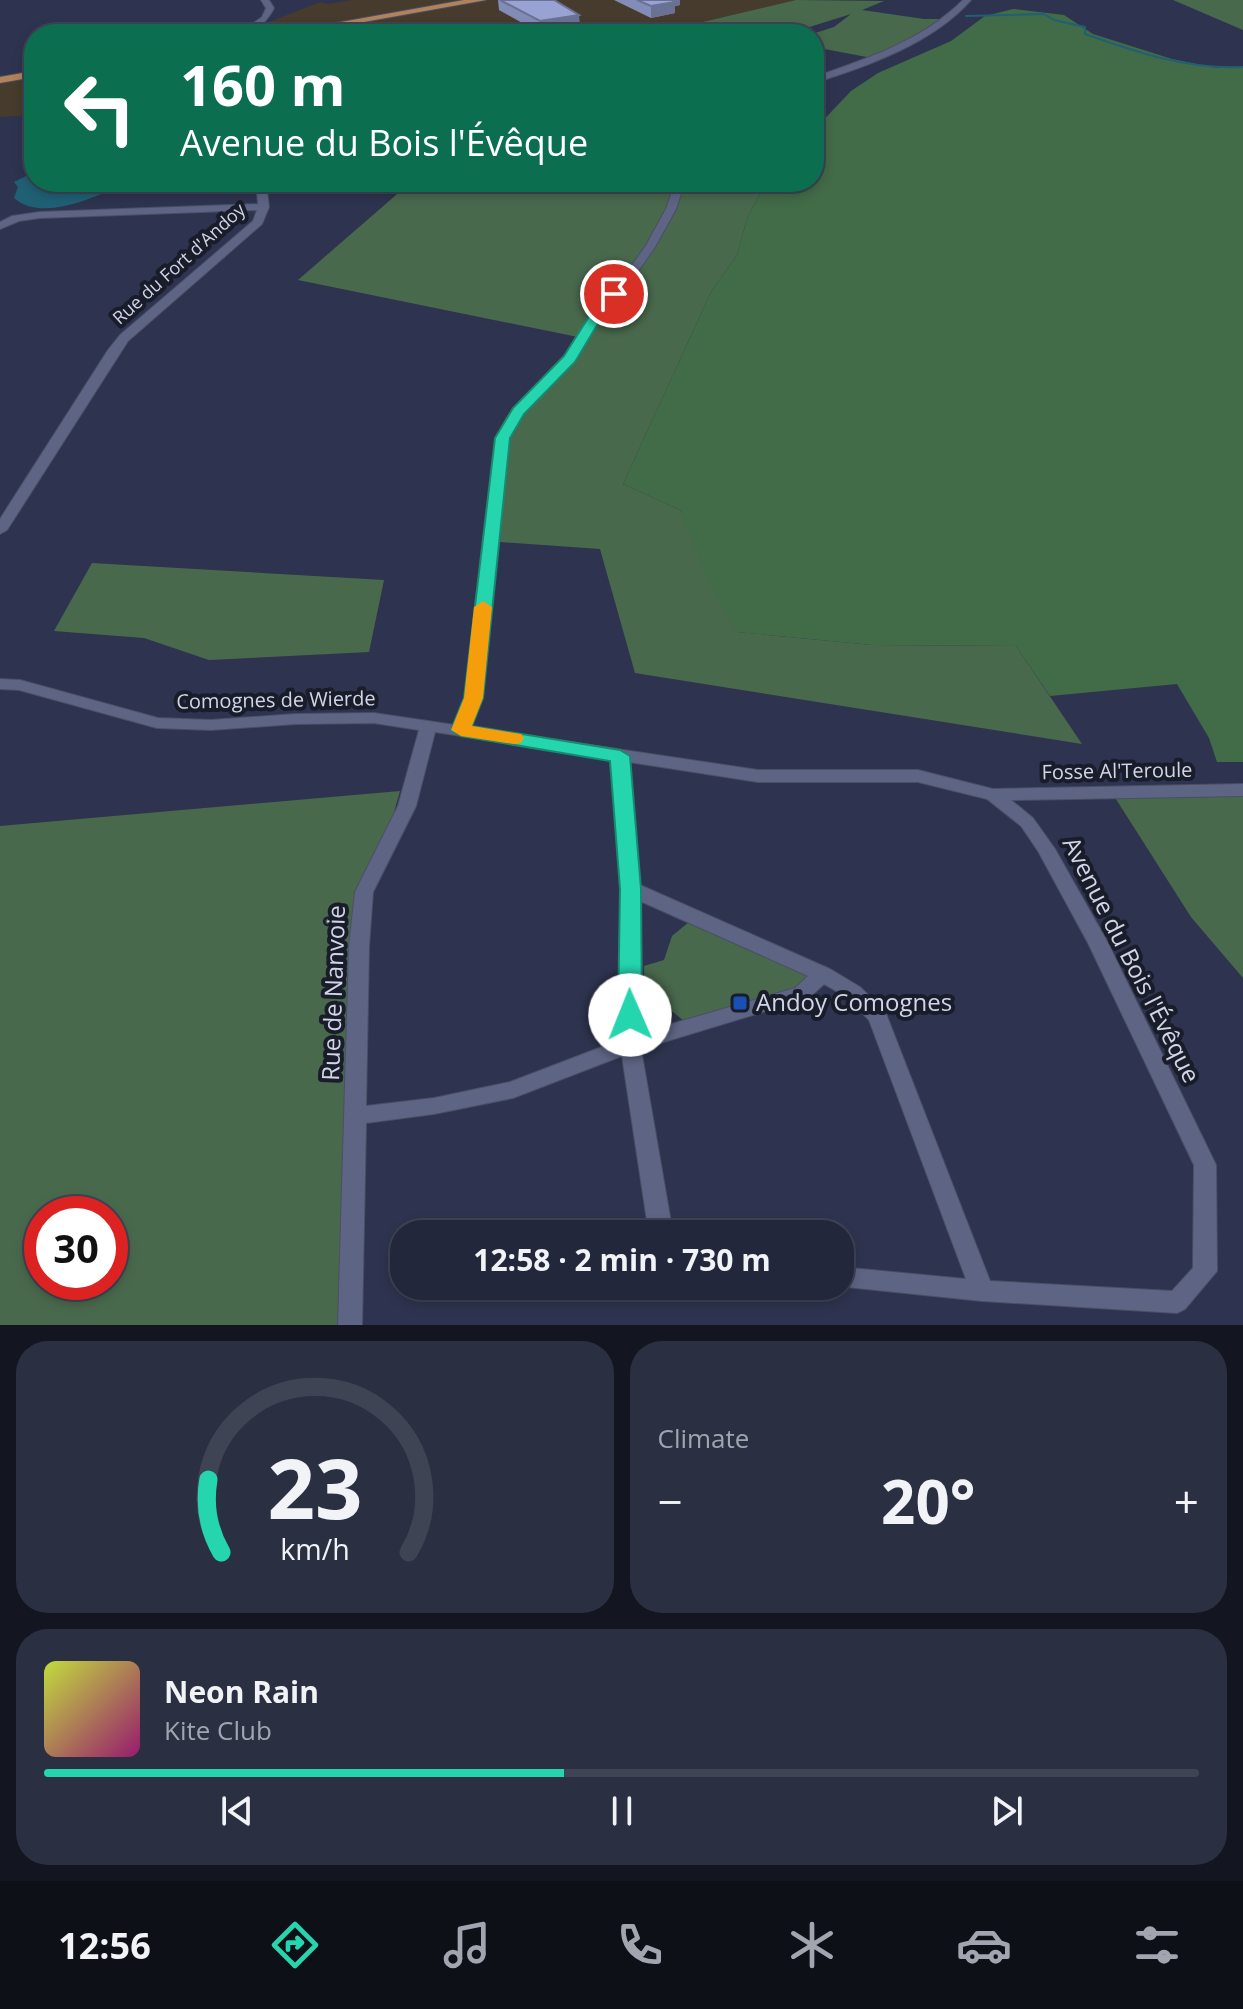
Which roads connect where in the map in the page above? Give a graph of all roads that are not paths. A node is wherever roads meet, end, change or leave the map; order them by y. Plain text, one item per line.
1 (265, 0) edge
2 (481, 0) edge
3 (499, 0) edge
4 (967, 0) edge
5 (256, 24) edge
6 (338, 24) edge
7 (357, 24) edge
8 (824, 76) edge
9 (24, 78) edge
10 (0, 82) edge
11 (262, 192) edge
12 (677, 192) edge
13 (264, 207) junction
14 (0, 226) edge
15 (0, 530) edge
16 (0, 684) edge
17 (428, 727) junction
18 (461, 730) junction
19 (620, 756) junction
20 (1243, 790) edge
21 (993, 795) junction
22 (631, 889) junction
23 (823, 974) junction
24 (630, 1044) junction
25 (355, 1116) junction
26 (659, 1220) edge
27 (854, 1278) edge
28 (982, 1291) junction
29 (350, 1325) edge

1 - 5 street
2 - 6 main road
3 - 7 main road
4 - 8 street
9 - 10 main road
11 - 13 street, Rue du Fort d'Andoy
12 - 18 street
13 - 14 street
13 - 15 street, Rue du Fort d'Andoy
16 - 17 street, Comognes de Wierde
17 - 18 street, Comognes de Wierde
17 - 25 street, Rue de Nanvoie
18 - 19 street, Avenue du Bois l'Évêque
19 - 21 street, Avenue du Bois l'Évêque
19 - 22 street
20 - 21 street, Fosse Al'Teroule
21 - 28 street, Avenue du Bois l'Évêque
22 - 23 street
22 - 24 street
23 - 24 street
23 - 28 street
24 - 25 street
24 - 26 street
25 - 29 street, Rue de Nanvoie
27 - 28 street

